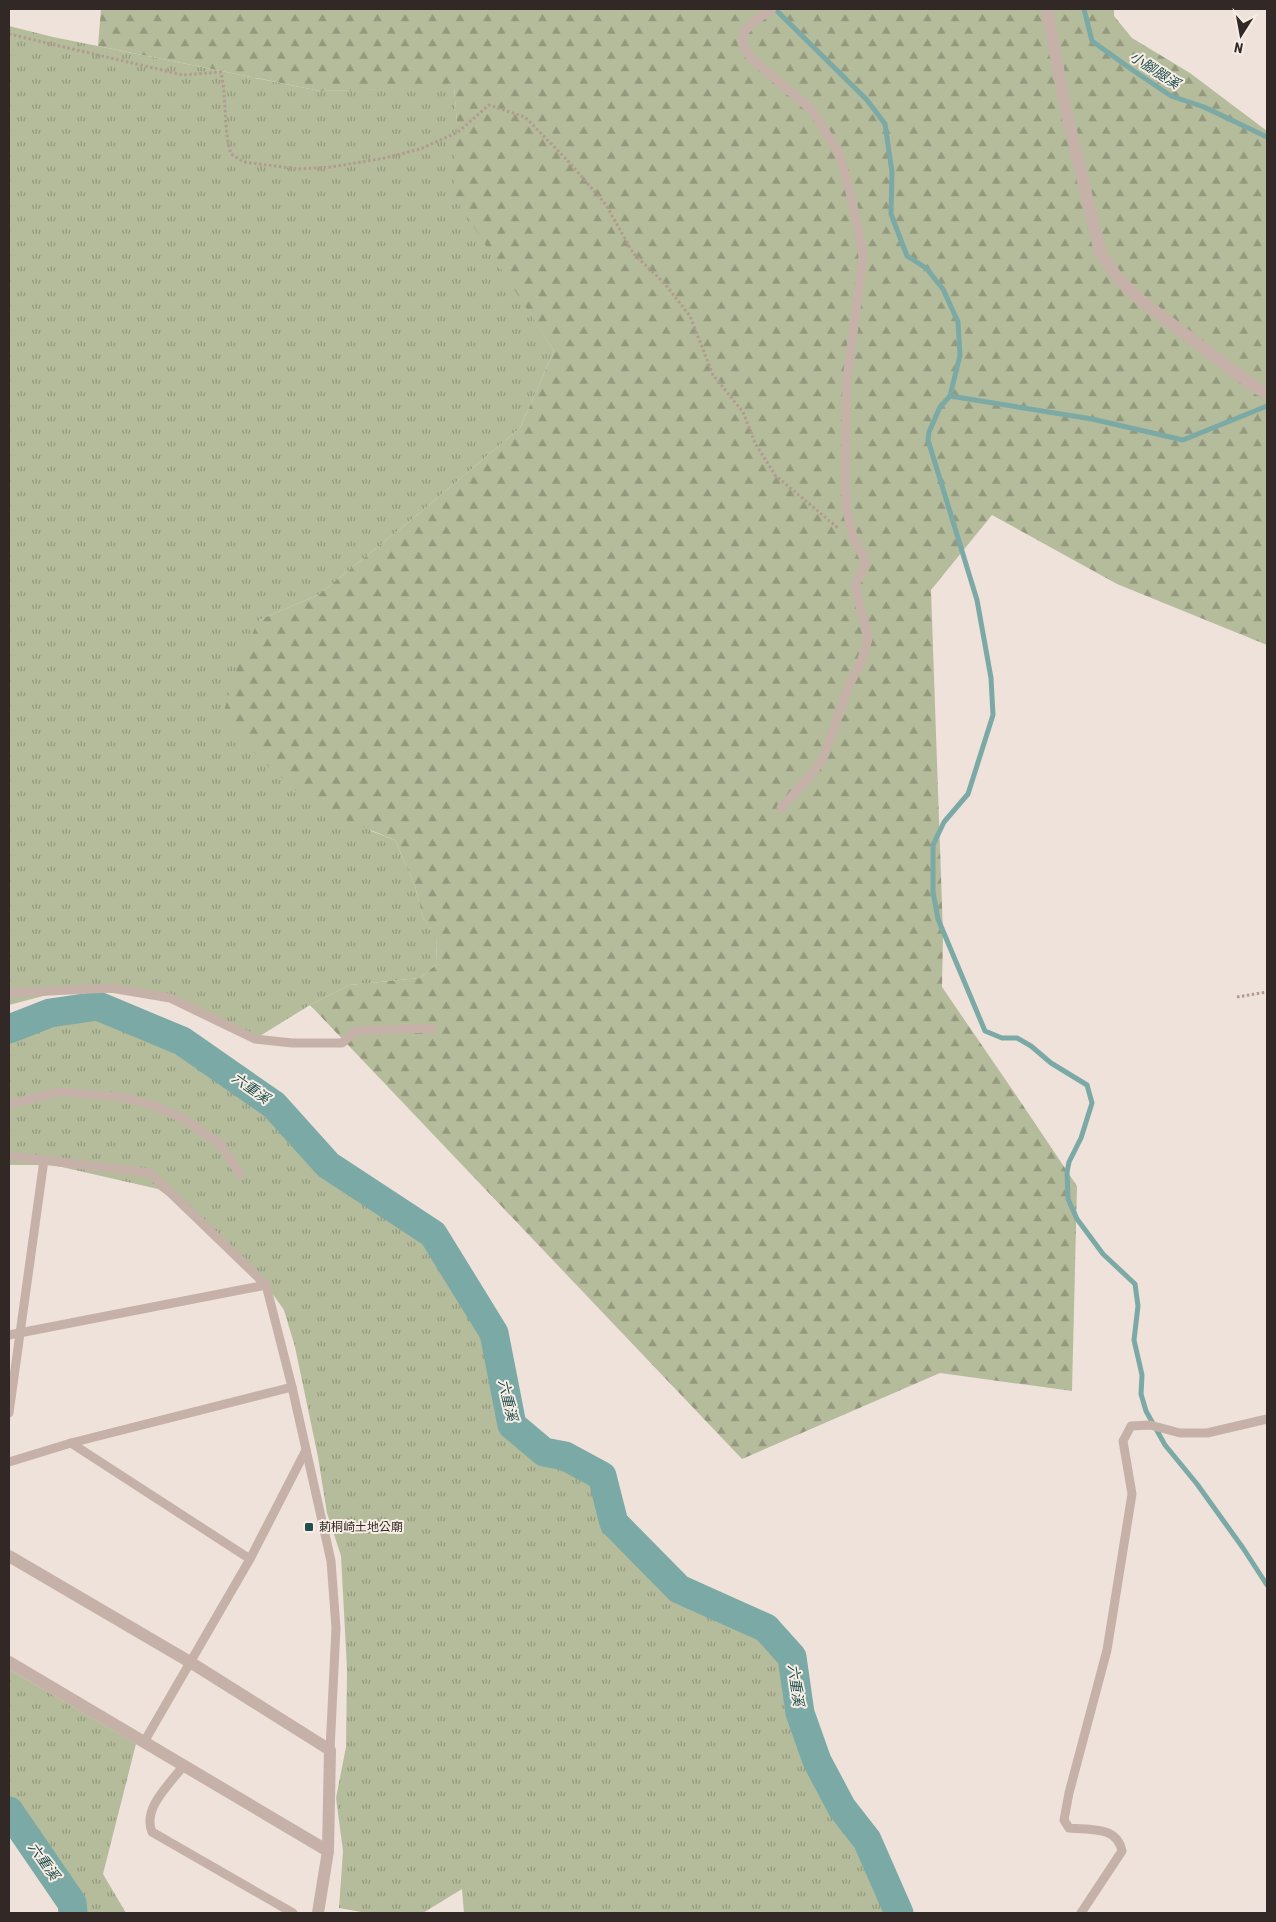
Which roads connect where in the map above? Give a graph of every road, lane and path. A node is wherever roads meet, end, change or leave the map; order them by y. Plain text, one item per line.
1 (772, 9) edge
2 (1047, 9) edge
3 (9, 34) edge
4 (1267, 393) edge
5 (853, 537) junction
6 (781, 808) dead end
7 (1267, 992) edge
8 (9, 993) edge
9 (1237, 997) dead end
10 (432, 1028) dead end
11 (9, 1104) edge
12 (9, 1156) edge
13 (44, 1160) junction
14 (240, 1174) dead end
15 (266, 1285) junction
16 (19, 1333) junction
17 (9, 1335) edge
18 (292, 1387) junction
19 (9, 1413) edge
20 (1267, 1419) edge
21 (71, 1443) junction
22 (306, 1450) junction
23 (9, 1462) edge
24 (9, 1556) edge
25 (250, 1560) junction
26 (9, 1662) edge
27 (190, 1662) junction
28 (144, 1742) junction
29 (330, 1750) junction
30 (184, 1765) junction
31 (328, 1851) junction
32 (293, 1913) edge
33 (318, 1913) edge
34 (1081, 1913) edge

1 - 5 lane
2 - 4 street
3 - 5 path
5 - 6 lane
7 - 9 path
8 - 10 lane
11 - 14 lane
12 - 13 lane
13 - 15 lane
13 - 16 lane
15 - 16 lane
15 - 18 lane
16 - 17 lane
16 - 19 lane
18 - 21 lane
18 - 22 lane
20 - 34 lane
21 - 23 lane
21 - 25 lane
22 - 25 lane
22 - 29 lane
24 - 27 street
25 - 27 lane
26 - 28 street
27 - 28 lane
27 - 29 street
28 - 30 street
29 - 31 street
30 - 31 street
30 - 32 lane
31 - 33 street

